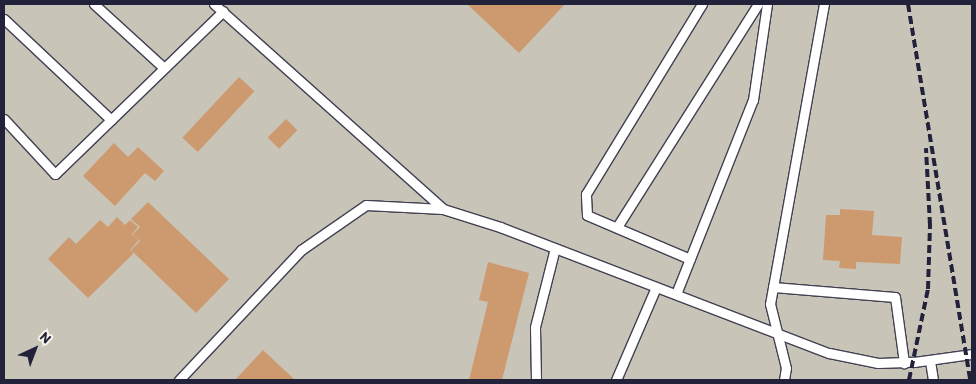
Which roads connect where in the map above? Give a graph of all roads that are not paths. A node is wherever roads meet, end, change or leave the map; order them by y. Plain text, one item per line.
1 (94, 4) edge
2 (214, 4) edge
3 (702, 4) edge
4 (758, 4) edge
5 (767, 4) edge
6 (824, 4) edge
7 (223, 11) junction
8 (4, 19) edge
9 (164, 68) junction
10 (4, 119) edge
11 (111, 120) junction
12 (443, 209) junction
13 (617, 228) junction
14 (555, 248) junction
15 (690, 259) junction
16 (656, 287) junction
17 (773, 287) junction
18 (676, 294) junction
19 (778, 334) junction
20 (972, 354) edge
21 (930, 361) junction
22 (904, 362) junction
23 (179, 380) edge
24 (536, 380) edge
25 (616, 380) edge
26 (784, 380) edge
27 (933, 380) edge

1 - 9 lane
2 - 7 lane
3 - 13 lane
4 - 13 lane
5 - 15 lane
6 - 17 lane
7 - 9 lane
7 - 12 lane
8 - 11 lane
9 - 11 lane
10 - 11 lane
12 - 14 lane
12 - 23 lane
13 - 15 lane
14 - 16 lane
14 - 24 lane
15 - 18 lane
16 - 18 lane
16 - 25 lane
17 - 19 lane
17 - 22 lane
18 - 19 lane
19 - 22 lane
19 - 26 lane
20 - 21 lane
21 - 22 lane
21 - 27 lane

